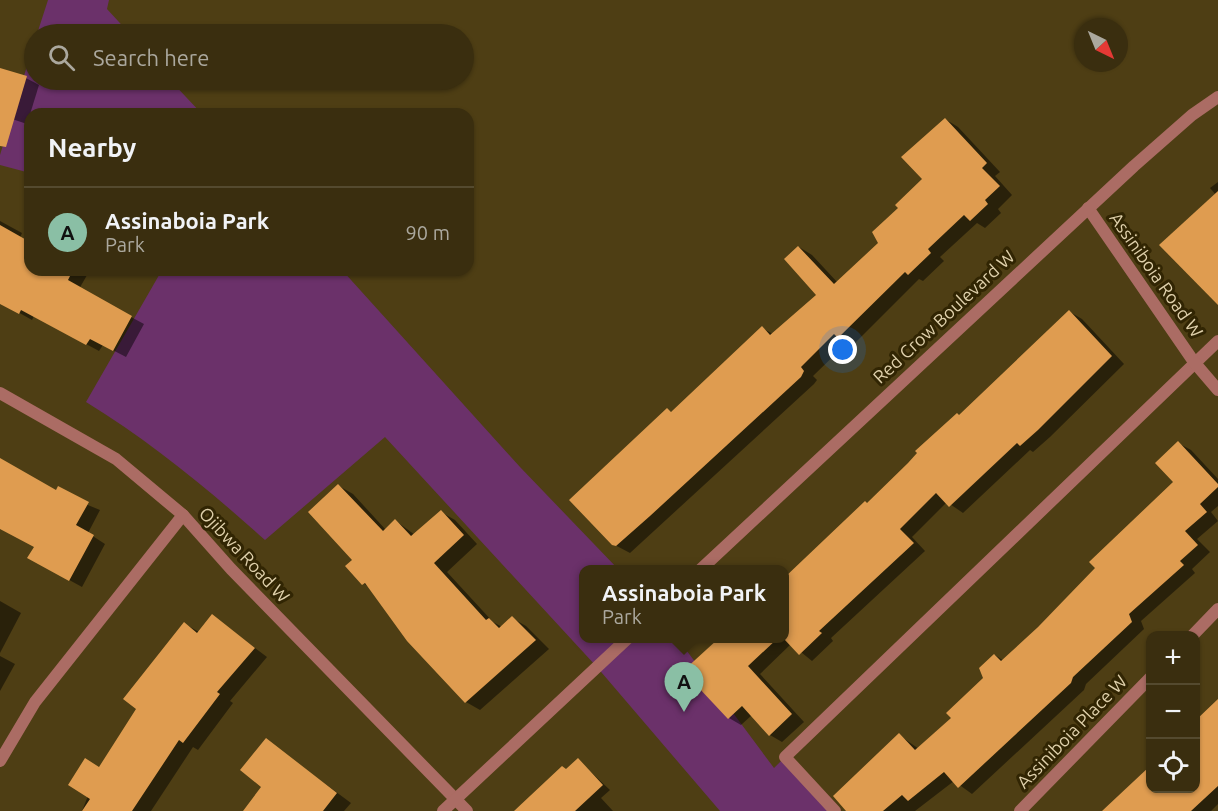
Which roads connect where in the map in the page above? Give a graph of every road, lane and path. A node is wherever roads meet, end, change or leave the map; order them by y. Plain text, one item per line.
1 (1218, 97) edge
2 (1088, 208) junction
3 (1218, 341) edge
4 (1194, 362) junction
5 (1218, 390) edge
6 (0, 393) edge
7 (183, 515) junction
8 (705, 565) edge
9 (1218, 609) edge
10 (1197, 631) edge
11 (624, 643) edge
12 (1146, 682) edge
13 (0, 761) edge
14 (456, 797) junction
15 (443, 811) edge
16 (467, 811) edge
17 (835, 811) edge
18 (1020, 811) edge

1 - 2 street, Red Crow Boulevard W
2 - 4 street, Assiniboia Road W
2 - 8 street, Red Crow Boulevard W
3 - 4 street
4 - 5 street, Assiniboia Road W
4 - 17 street
6 - 7 street
7 - 13 street, Ojibwa Road W
7 - 14 street, Ojibwa Road W
9 - 10 street
11 - 14 street
12 - 18 street, Assiniboia Place W
14 - 15 street
14 - 16 street, Ojibwa Road W

